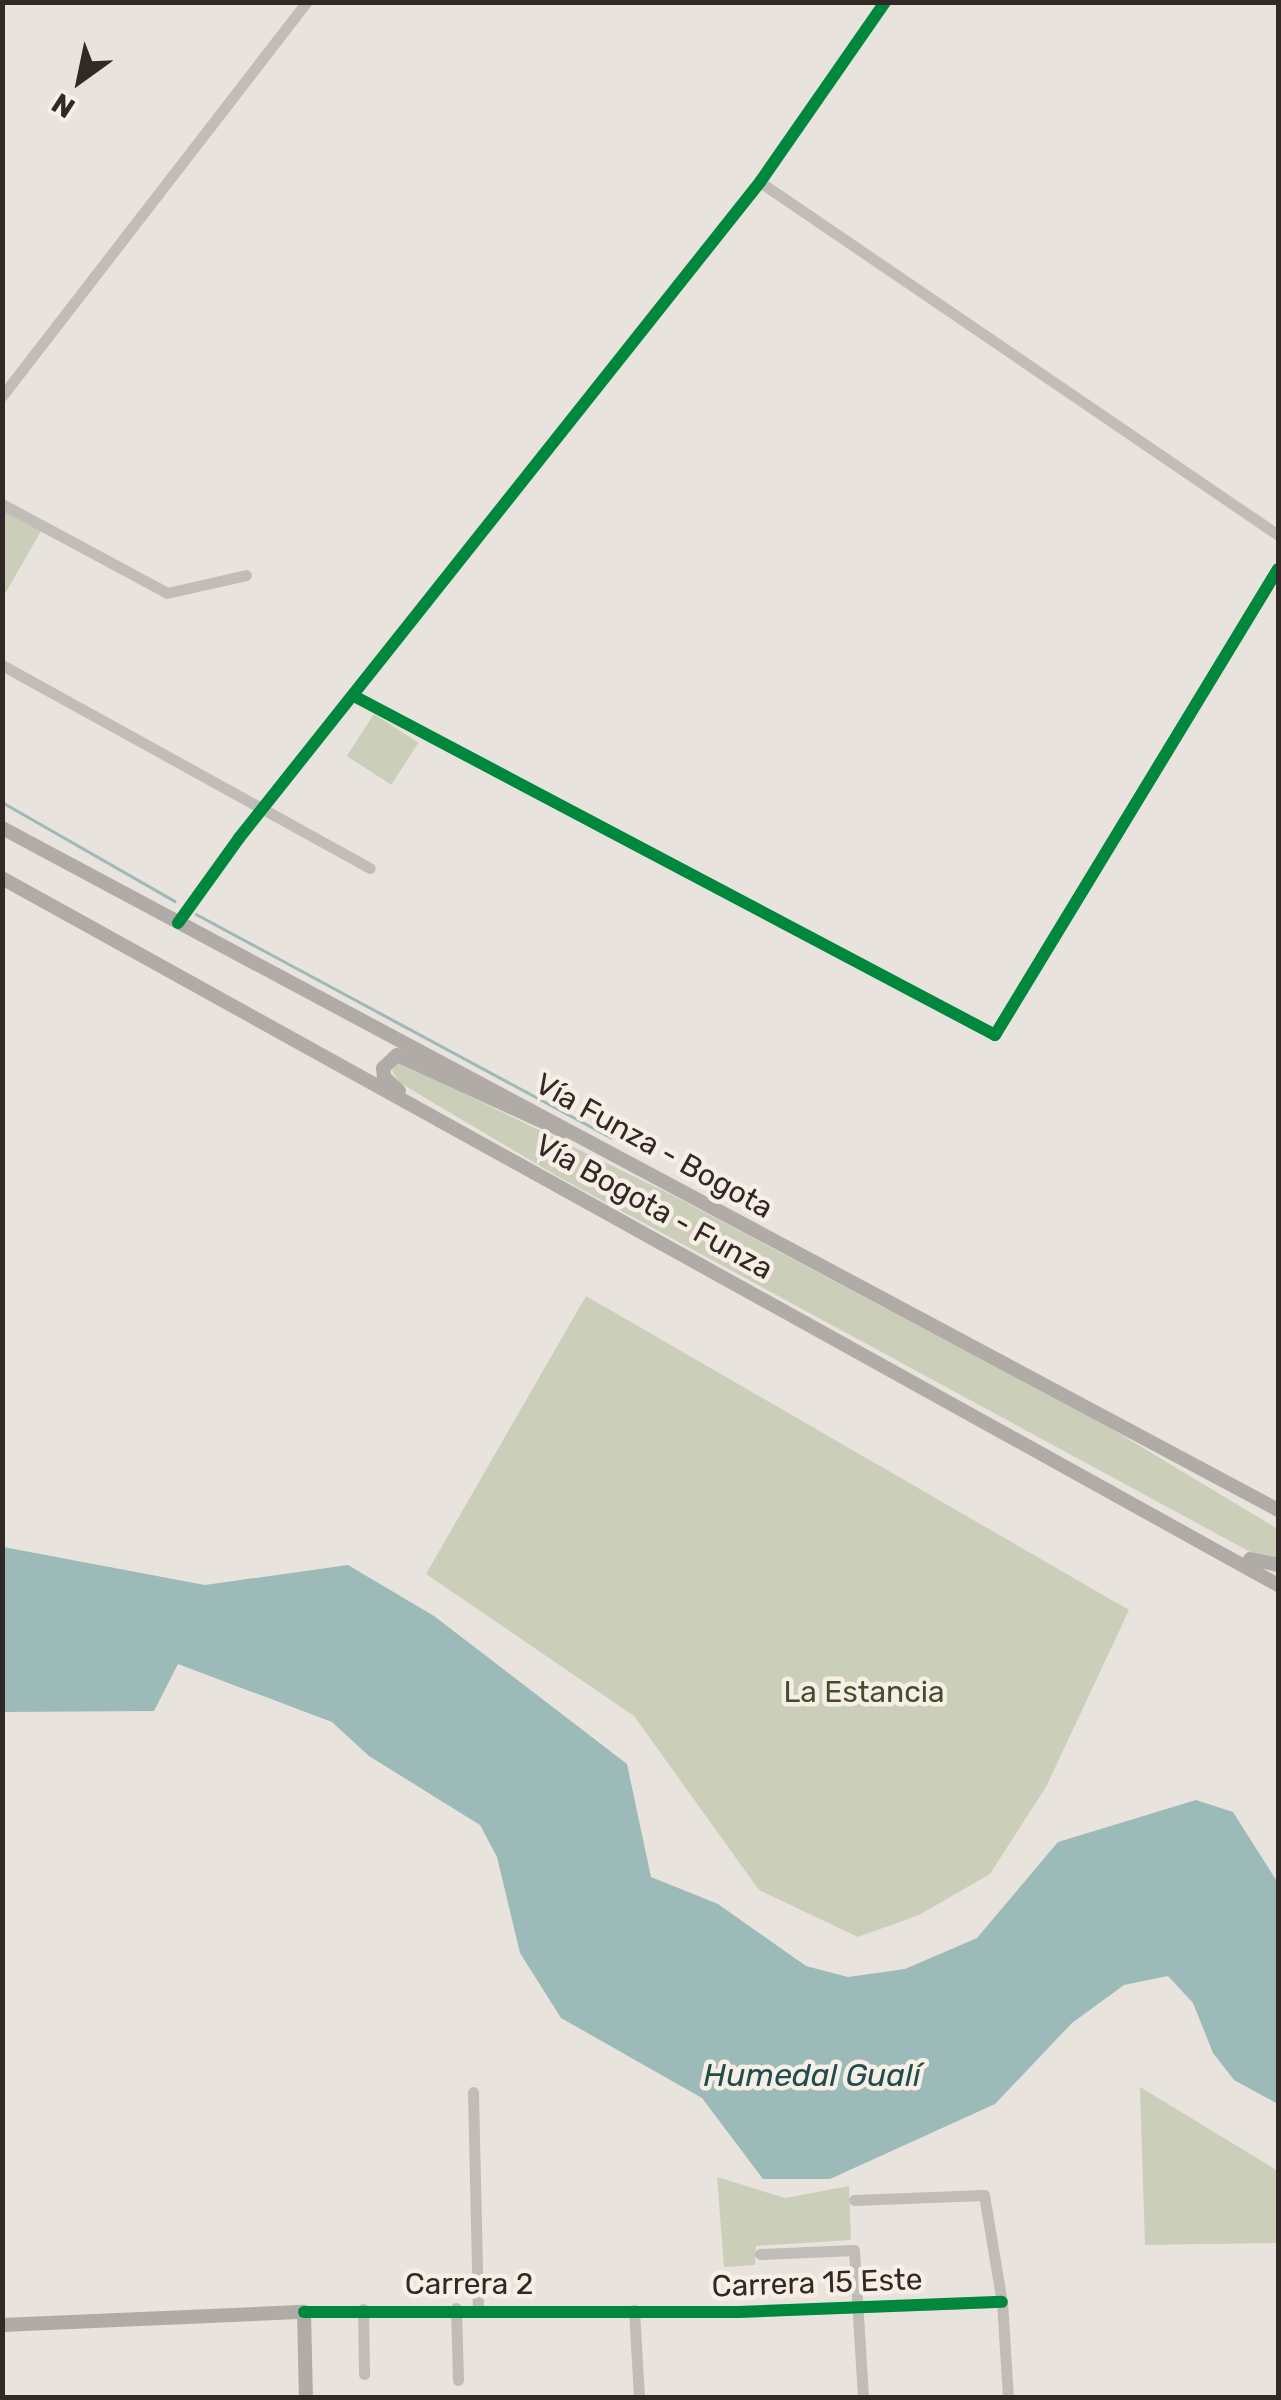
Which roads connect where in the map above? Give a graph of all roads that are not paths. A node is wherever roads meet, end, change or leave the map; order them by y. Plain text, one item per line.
1 (307, 2) edge
2 (885, 2) edge
3 (760, 182) junction
4 (2, 396) edge
5 (2, 504) edge
6 (1278, 535) edge
7 (1278, 569) edge
8 (246, 574) dead end
9 (2, 665) edge
10 (354, 696) junction
11 (262, 810) junction
12 (2, 825) edge
13 (370, 868) dead end
14 (2, 878) edge
15 (178, 924) junction
16 (588, 1138) junction
17 (541, 1175) junction
18 (1089, 1407) junction
19 (1062, 1464) junction
20 (1278, 1510) edge
21 (1278, 1521) edge
22 (1278, 1566) edge
23 (1278, 1585) edge
24 (474, 2092) dead end
25 (854, 2200) dead end
26 (760, 2254) dead end
27 (1002, 2302) junction
28 (856, 2307) junction
29 (456, 2308) junction
30 (478, 2308) junction
31 (363, 2310) junction
32 (634, 2310) junction
33 (304, 2312) junction
34 (2, 2325) edge
35 (364, 2374) dead end
36 (458, 2380) dead end
37 (306, 2398) edge
38 (639, 2398) edge
39 (863, 2398) edge
40 (1008, 2398) edge

1 - 4 street
2 - 3 street
3 - 6 street
3 - 10 street
5 - 8 street
7 - 10 street
9 - 11 street
10 - 11 street
11 - 13 street
11 - 15 street
12 - 15 main road, Vía Funza - Bogota
14 - 17 main road, Vía Bogota - Funza
15 - 16 main road, Vía Funza - Bogota
16 - 17 main road
16 - 18 main road, Vía Funza - Bogota
17 - 19 main road, Vía Bogota - Funza
18 - 20 main road, Vía Funza - Bogota
18 - 21 main road
19 - 22 main road
19 - 23 main road, Vía Bogota - Funza
24 - 30 street
25 - 27 street
26 - 28 street
27 - 28 street, Carrera 15 Este
27 - 40 street
28 - 32 street, Carrera 15 Este
28 - 39 street
29 - 30 street, Carrera 2
29 - 31 street, Carrera 2
29 - 36 street
30 - 32 street, Carrera 2
31 - 33 street, Carrera 2
31 - 35 street
32 - 38 street
33 - 34 main road, Carrera 2
33 - 37 main road

